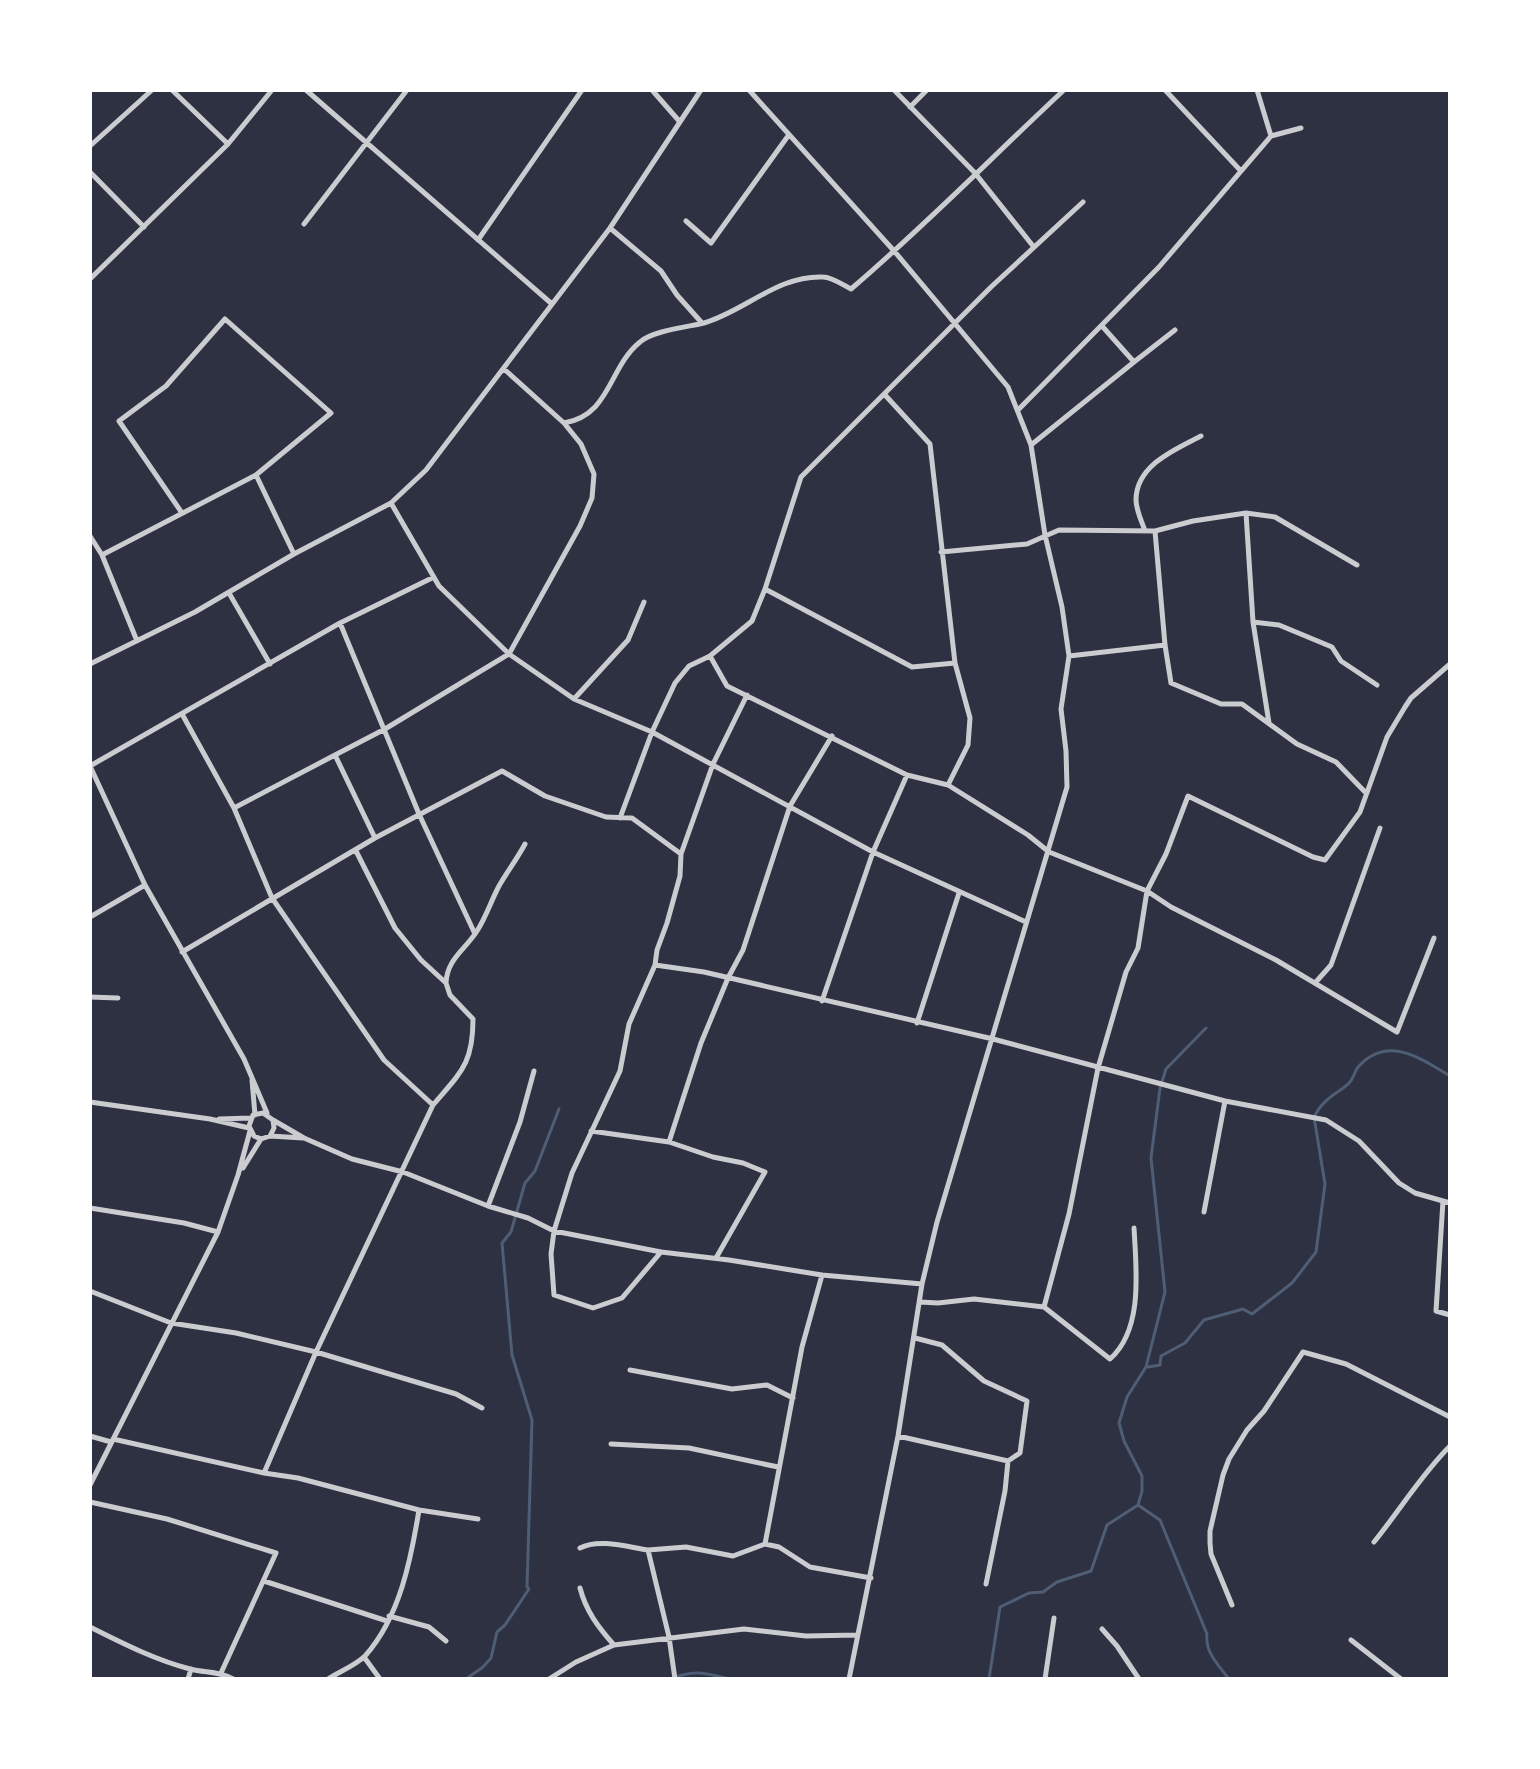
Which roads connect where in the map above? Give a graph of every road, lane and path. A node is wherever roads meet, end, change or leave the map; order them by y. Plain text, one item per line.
1 (152, 90) edge
2 (172, 90) edge
3 (272, 90) edge
4 (306, 90) edge
5 (407, 90) edge
6 (582, 90) edge
7 (652, 90) edge
8 (701, 90) edge
9 (749, 90) edge
10 (894, 90) edge
11 (927, 90) edge
12 (1064, 90) edge
13 (1165, 90) edge
14 (1257, 90) edge
15 (910, 107) junction
16 (680, 122) junction
17 (1301, 128) dead end
18 (788, 136) junction
19 (1271, 136) junction
20 (228, 144) junction
21 (366, 145) junction
22 (90, 146) edge
23 (1240, 170) junction
24 (90, 172) edge
25 (975, 173) junction
26 (1083, 202) dead end
27 (686, 221) dead end
28 (304, 224) dead end
29 (144, 227) junction
30 (610, 228) junction
31 (478, 240) junction
32 (1033, 246) junction
33 (895, 252) junction
34 (90, 279) edge
35 (552, 304) junction
36 (956, 322) junction
37 (702, 323) junction
38 (1102, 326) junction
39 (1175, 330) dead end
40 (1134, 362) junction
41 (504, 369) junction
42 (885, 395) junction
43 (1018, 410) junction
44 (564, 423) junction
45 (1201, 436) dead end
46 (1031, 445) junction
47 (256, 475) junction
48 (391, 503) junction
49 (182, 513) junction
50 (1246, 513) junction
51 (1145, 531) junction
52 (1155, 531) junction
53 (1045, 535) junction
54 (90, 536) edge
55 (941, 552) junction
56 (294, 554) junction
57 (102, 555) junction
58 (1357, 565) dead end
59 (432, 578) junction
60 (765, 589) junction
61 (229, 593) junction
62 (644, 602) dead end
63 (1253, 622) junction
64 (340, 623) junction
65 (137, 641) junction
66 (1165, 645) junction
67 (509, 654) junction
68 (710, 656) junction
69 (1069, 656) junction
70 (955, 663) junction
71 (90, 664) edge
72 (270, 664) junction
73 (1450, 664) edge
74 (1377, 685) dead end
75 (747, 695) junction
76 (574, 699) junction
77 (182, 714) junction
78 (1269, 724) junction
79 (385, 729) junction
80 (652, 732) junction
81 (832, 736) junction
82 (335, 755) junction
83 (713, 764) junction
84 (90, 766) edge
85 (907, 775) junction
86 (948, 785) junction
87 (1366, 793) junction
88 (790, 806) junction
89 (234, 808) junction
90 (419, 814) junction
91 (620, 818) junction
92 (1380, 828) dead end
93 (375, 838) junction
94 (525, 844) dead end
95 (356, 851) junction
96 (873, 852) junction
97 (1049, 852) junction
98 (681, 854) junction
99 (145, 885) junction
100 (1147, 891) junction
101 (959, 893) junction
102 (272, 898) junction
103 (90, 917) edge
104 (1026, 922) junction
105 (475, 934) junction
106 (1434, 938) dead end
107 (182, 952) junction
108 (655, 965) junction
109 (728, 978) junction
110 (446, 983) junction
111 (1315, 983) junction
112 (90, 997) edge
113 (118, 998) dead end
114 (822, 1001) junction
115 (917, 1023) junction
116 (993, 1039) junction
117 (1098, 1068) junction
118 (251, 1071) junction
119 (534, 1071) dead end
120 (1225, 1101) junction
121 (90, 1102) edge
122 (433, 1105) junction
123 (267, 1113) junction
124 (253, 1116) junction
125 (210, 1119) junction
126 (273, 1120) junction
127 (250, 1130) junction
128 (591, 1131) junction
129 (270, 1136) junction
130 (304, 1138) junction
131 (261, 1139) junction
132 (669, 1142) junction
133 (403, 1172) junction
134 (238, 1175) junction
135 (1447, 1202) edge
136 (488, 1206) junction
137 (90, 1208) edge
138 (1204, 1212) dead end
139 (1134, 1228) dead end
140 (554, 1231) junction
141 (218, 1232) junction
142 (661, 1252) junction
143 (715, 1259) junction
144 (822, 1275) junction
145 (922, 1284) junction
146 (90, 1291) edge
147 (920, 1302) junction
148 (1044, 1307) junction
149 (1450, 1315) edge
150 (171, 1323) junction
151 (915, 1338) junction
152 (316, 1352) junction
153 (630, 1370) dead end
154 (793, 1398) junction
155 (482, 1408) dead end
156 (1450, 1417) edge
157 (90, 1436) edge
158 (898, 1436) junction
159 (112, 1440) junction
160 (611, 1444) dead end
161 (1450, 1446) edge
162 (1008, 1461) junction
163 (778, 1467) junction
164 (264, 1473) junction
165 (90, 1485) edge
166 (90, 1502) edge
167 (419, 1510) junction
168 (478, 1519) dead end
169 (1374, 1542) dead end
170 (765, 1544) junction
171 (580, 1548) dead end
172 (648, 1550) junction
173 (871, 1578) junction
174 (264, 1581) junction
175 (986, 1584) dead end
176 (580, 1588) dead end
177 (1232, 1605) dead end
178 (1054, 1618) dead end
179 (388, 1619) junction
180 (90, 1627) edge
181 (1102, 1629) dead end
182 (857, 1635) junction
183 (669, 1637) junction
184 (1351, 1640) dead end
185 (446, 1641) dead end
186 (614, 1645) junction
187 (364, 1657) junction
188 (191, 1669) junction
189 (221, 1673) junction
190 (675, 1676) edge
191 (188, 1679) edge
192 (233, 1679) edge
193 (328, 1679) edge
194 (380, 1679) edge
195 (549, 1679) edge
196 (849, 1679) edge
197 (1045, 1679) edge
198 (1139, 1679) edge
199 (1401, 1679) edge

1 - 22 street
2 - 20 street
3 - 20 street
4 - 21 street
5 - 21 street
6 - 31 street
7 - 16 street
8 - 16 street
9 - 18 street
10 - 15 street
11 - 15 street
12 - 25 street
13 - 23 street
14 - 19 street
15 - 25 street
16 - 30 street
17 - 19 street
18 - 27 street
18 - 33 street
19 - 23 street
20 - 29 street
21 - 28 street
21 - 31 street
23 - 38 street
24 - 29 street
25 - 32 street
25 - 33 street
26 - 32 street
29 - 34 street
30 - 35 street
30 - 37 street
31 - 35 street
32 - 36 street
33 - 36 street
33 - 37 street
35 - 41 street
36 - 42 street
36 - 43 street
37 - 44 street
38 - 40 street
38 - 43 street
39 - 40 street
40 - 46 street
41 - 44 street
41 - 48 street
42 - 55 street
42 - 60 street
43 - 46 street
44 - 67 street
45 - 51 street
46 - 53 street
47 - 49 street
47 - 49 street
47 - 56 street
48 - 56 street
48 - 59 street
49 - 57 street
50 - 52 street
50 - 58 street
50 - 63 street
51 - 52 street
51 - 53 street
52 - 66 street
53 - 55 street
53 - 69 street
54 - 57 street
55 - 70 street
56 - 61 street
57 - 65 street
59 - 64 street
59 - 67 street
60 - 68 street
60 - 70 street
61 - 65 street
61 - 72 street
62 - 76 street
63 - 74 street
63 - 78 street
64 - 72 street
64 - 79 street
65 - 71 street
66 - 69 street
66 - 78 street
67 - 76 street
67 - 79 street
68 - 75 street
68 - 80 street
69 - 97 street
70 - 86 street
72 - 77 street
73 - 87 street
75 - 81 street
75 - 83 street
76 - 80 street
77 - 84 street
77 - 89 street
78 - 87 street
79 - 82 street
79 - 90 street
80 - 83 street
80 - 91 street
81 - 85 street
81 - 88 street
82 - 89 street
82 - 93 street
83 - 88 street
83 - 98 street
84 - 99 street
85 - 86 street
85 - 96 street
86 - 97 street
87 - 100 street
88 - 96 street
88 - 109 street
89 - 102 street
90 - 91 street
90 - 93 street
90 - 105 street
91 - 98 street
92 - 111 street
93 - 95 street
94 - 105 street
95 - 102 street
95 - 110 street
96 - 101 street
96 - 114 street
97 - 100 street
97 - 104 street
98 - 108 street
99 - 103 street
99 - 107 street
100 - 111 street
100 - 117 street
101 - 104 street
101 - 115 street
102 - 107 street
102 - 122 street
104 - 116 street
105 - 110 street
106 - 111 street
107 - 118 street
108 - 109 street
108 - 128 street
109 - 114 street
109 - 132 street
110 - 122 street
112 - 113 street
114 - 115 street
115 - 116 street
116 - 117 street
116 - 145 street
117 - 120 street
117 - 148 street
118 - 123 street
118 - 124 street
119 - 136 street
120 - 135 street
120 - 138 street
121 - 125 street
122 - 133 street
123 - 124 street
123 - 126 street
124 - 125 street
124 - 127 street
125 - 127 street
126 - 129 street
126 - 130 street
127 - 131 street
127 - 134 street
128 - 132 street
128 - 140 street
129 - 130 street
129 - 131 street
130 - 133 street
131 - 134 street
132 - 143 street
133 - 136 street
133 - 152 street
134 - 141 street
135 - 149 street
136 - 140 street
137 - 141 street
139 - 148 street
140 - 142 street
140 - 142 street
141 - 150 street
142 - 143 street
143 - 144 street
144 - 145 street
144 - 154 street
145 - 147 street
146 - 150 street
147 - 148 street
147 - 151 street
150 - 152 street
150 - 159 street
151 - 158 street
151 - 162 street
152 - 155 street
152 - 164 street
153 - 154 street
154 - 163 street
156 - 177 street
157 - 159 street
158 - 162 street
158 - 173 street
159 - 164 street
159 - 165 street
160 - 163 street
161 - 169 street
162 - 175 street
163 - 170 street
164 - 167 street
166 - 174 street
167 - 168 street
167 - 179 street
170 - 172 street
170 - 173 street
171 - 172 street
172 - 183 street
173 - 182 street
174 - 179 street
174 - 189 street
176 - 186 street
178 - 197 street
179 - 185 street
179 - 187 street
180 - 188 street
181 - 198 street
182 - 183 street
182 - 196 street
183 - 186 street
183 - 190 street
184 - 199 street
186 - 195 street
187 - 193 street
187 - 194 street
188 - 189 street
188 - 191 street
189 - 192 street

